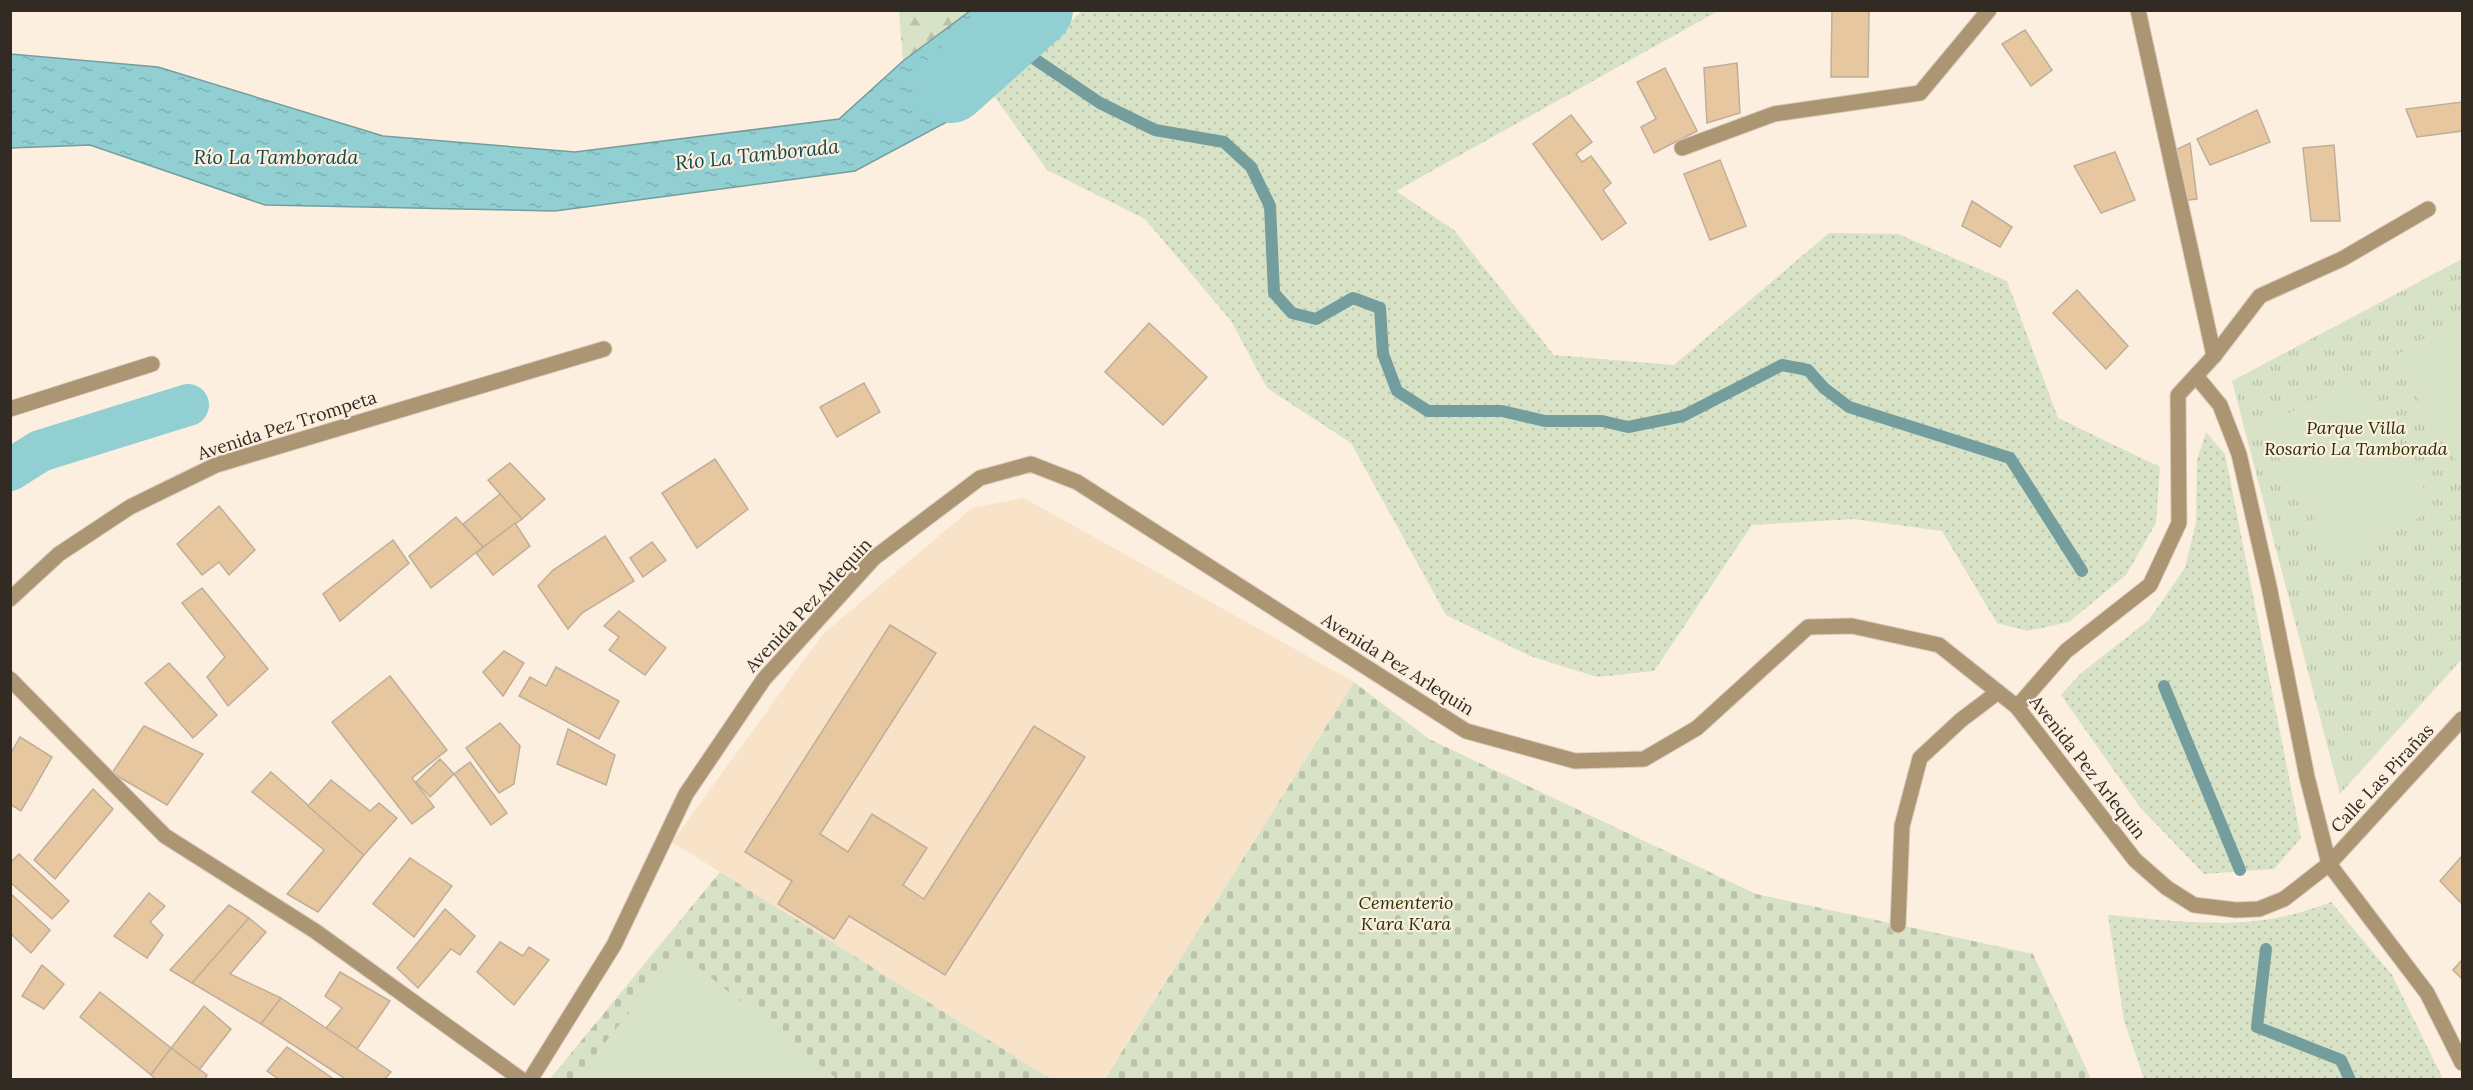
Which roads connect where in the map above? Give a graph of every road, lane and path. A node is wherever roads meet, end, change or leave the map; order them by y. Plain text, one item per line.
1 (1989, 10) edge
2 (2138, 10) edge
3 (1682, 148) dead end
4 (2428, 209) dead end
5 (604, 348) dead end
6 (2214, 356) junction
7 (152, 364) dead end
8 (2196, 376) junction
9 (10, 409) edge
10 (10, 599) edge
11 (10, 679) edge
12 (1998, 692) junction
13 (2017, 707) junction
14 (2463, 719) edge
15 (2330, 864) junction
16 (1898, 925) dead end
17 (2463, 1063) edge
18 (522, 1080) edge
19 (530, 1080) edge

1 - 3 street
2 - 6 street
4 - 6 street
5 - 10 street, Avenida Pez Trompeta
6 - 8 street
7 - 9 street
8 - 13 street
8 - 15 street
11 - 18 street
12 - 13 street, Avenida Pez Arlequin
12 - 16 street
12 - 19 street, Avenida Pez Arlequin
13 - 15 street, Avenida Pez Arlequin
14 - 15 street, Calle Las Pirañas
15 - 17 street

